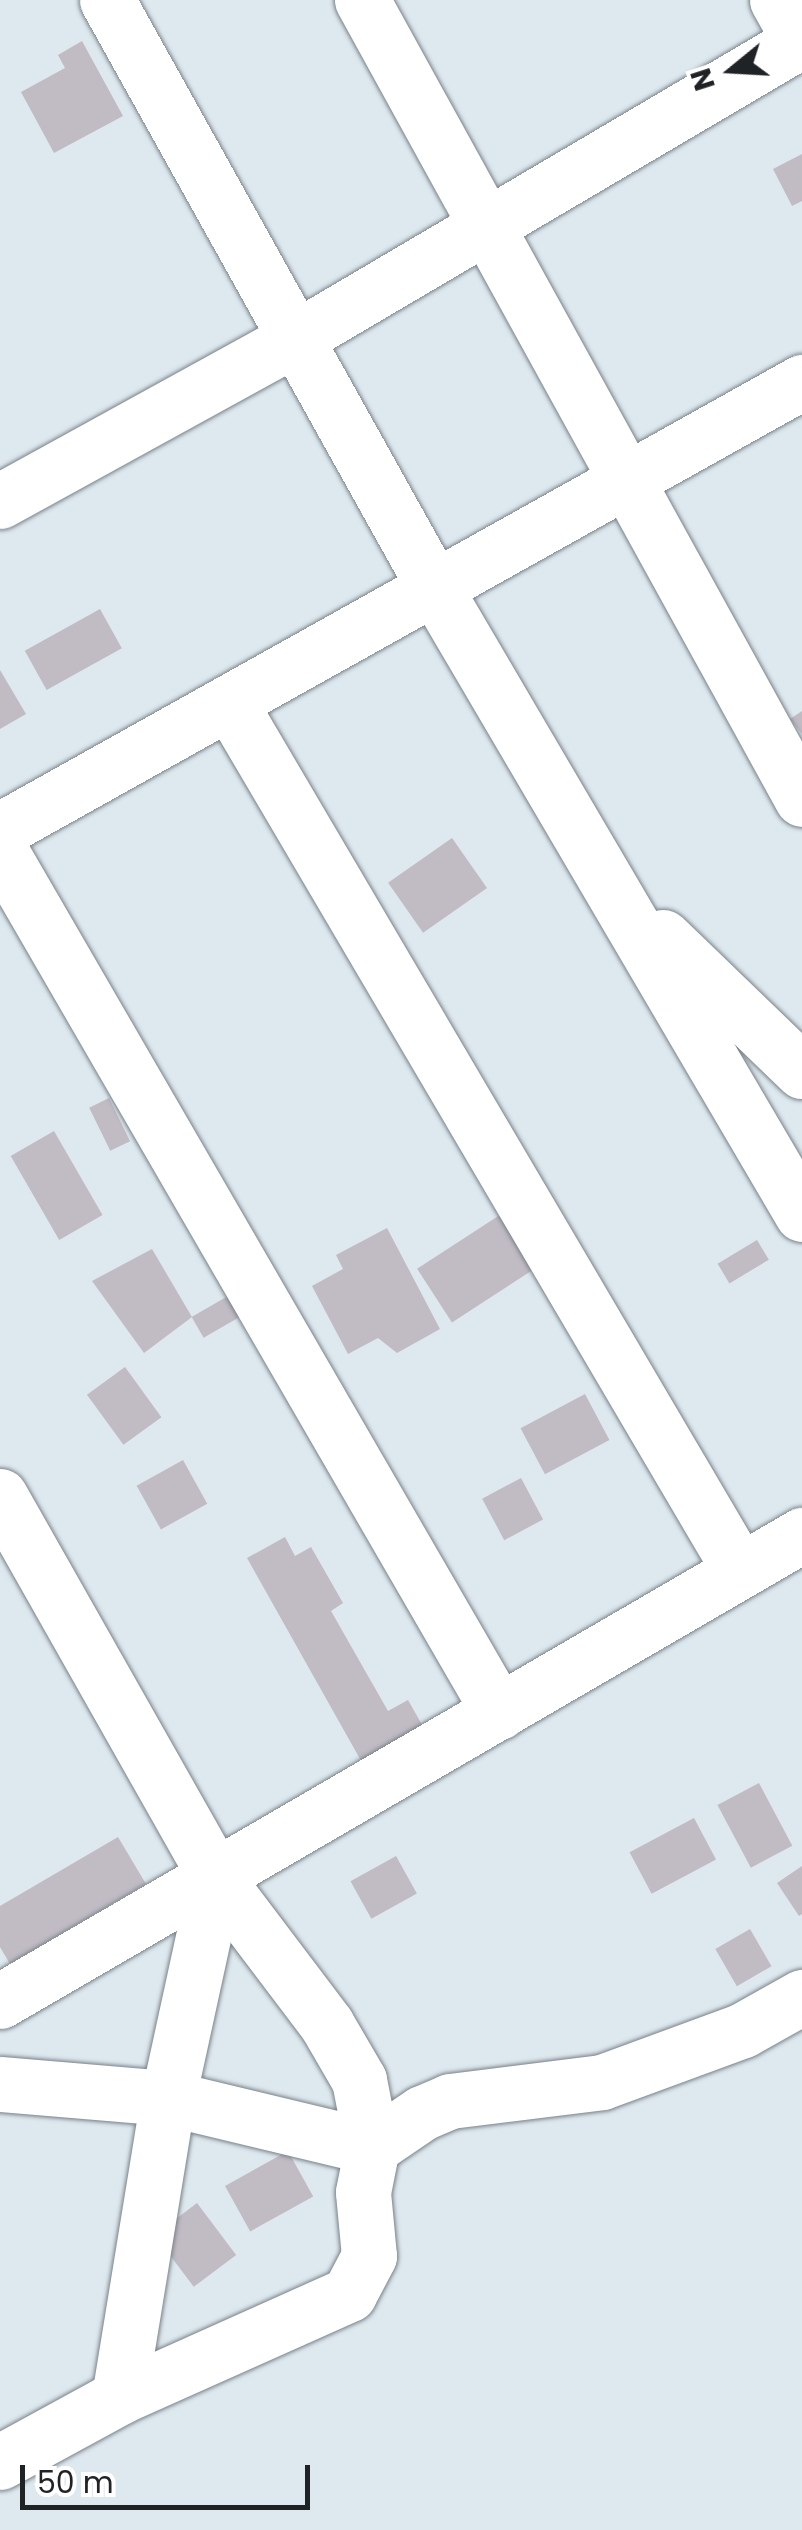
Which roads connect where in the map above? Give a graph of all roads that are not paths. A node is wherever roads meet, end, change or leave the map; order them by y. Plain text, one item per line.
1 (107, 0) edge
2 (362, 0) edge
3 (793, 27) edge
4 (486, 226) junction
5 (296, 338) junction
6 (802, 382) edge
7 (626, 480) junction
8 (0, 500) edge
9 (434, 588) junction
10 (229, 702) junction
11 (802, 800) edge
12 (0, 830) edge
13 (0, 850) edge
14 (618, 894) junction
15 (802, 1071) edge
16 (802, 1214) edge
17 (0, 1496) edge
18 (802, 1535) edge
19 (740, 1571) junction
20 (499, 1712) junction
21 (216, 1878) junction
22 (802, 1997) edge
23 (0, 2001) edge
24 (0, 2084) edge
25 (168, 2098) junction
26 (372, 2147) junction
27 (119, 2397) junction
28 (0, 2462) edge

1 - 5 street
2 - 4 street
3 - 4 street
4 - 5 street
4 - 7 street
5 - 8 street
5 - 9 street
6 - 7 street
7 - 9 street
7 - 11 street
9 - 10 street
9 - 14 street
10 - 12 street
10 - 19 street
13 - 20 street
14 - 15 street
14 - 16 street
17 - 21 street
18 - 19 street
19 - 20 street
20 - 21 street
21 - 23 street
21 - 25 street
21 - 26 street
22 - 26 street
24 - 25 street
25 - 26 street
25 - 27 street
26 - 27 street
27 - 28 street

